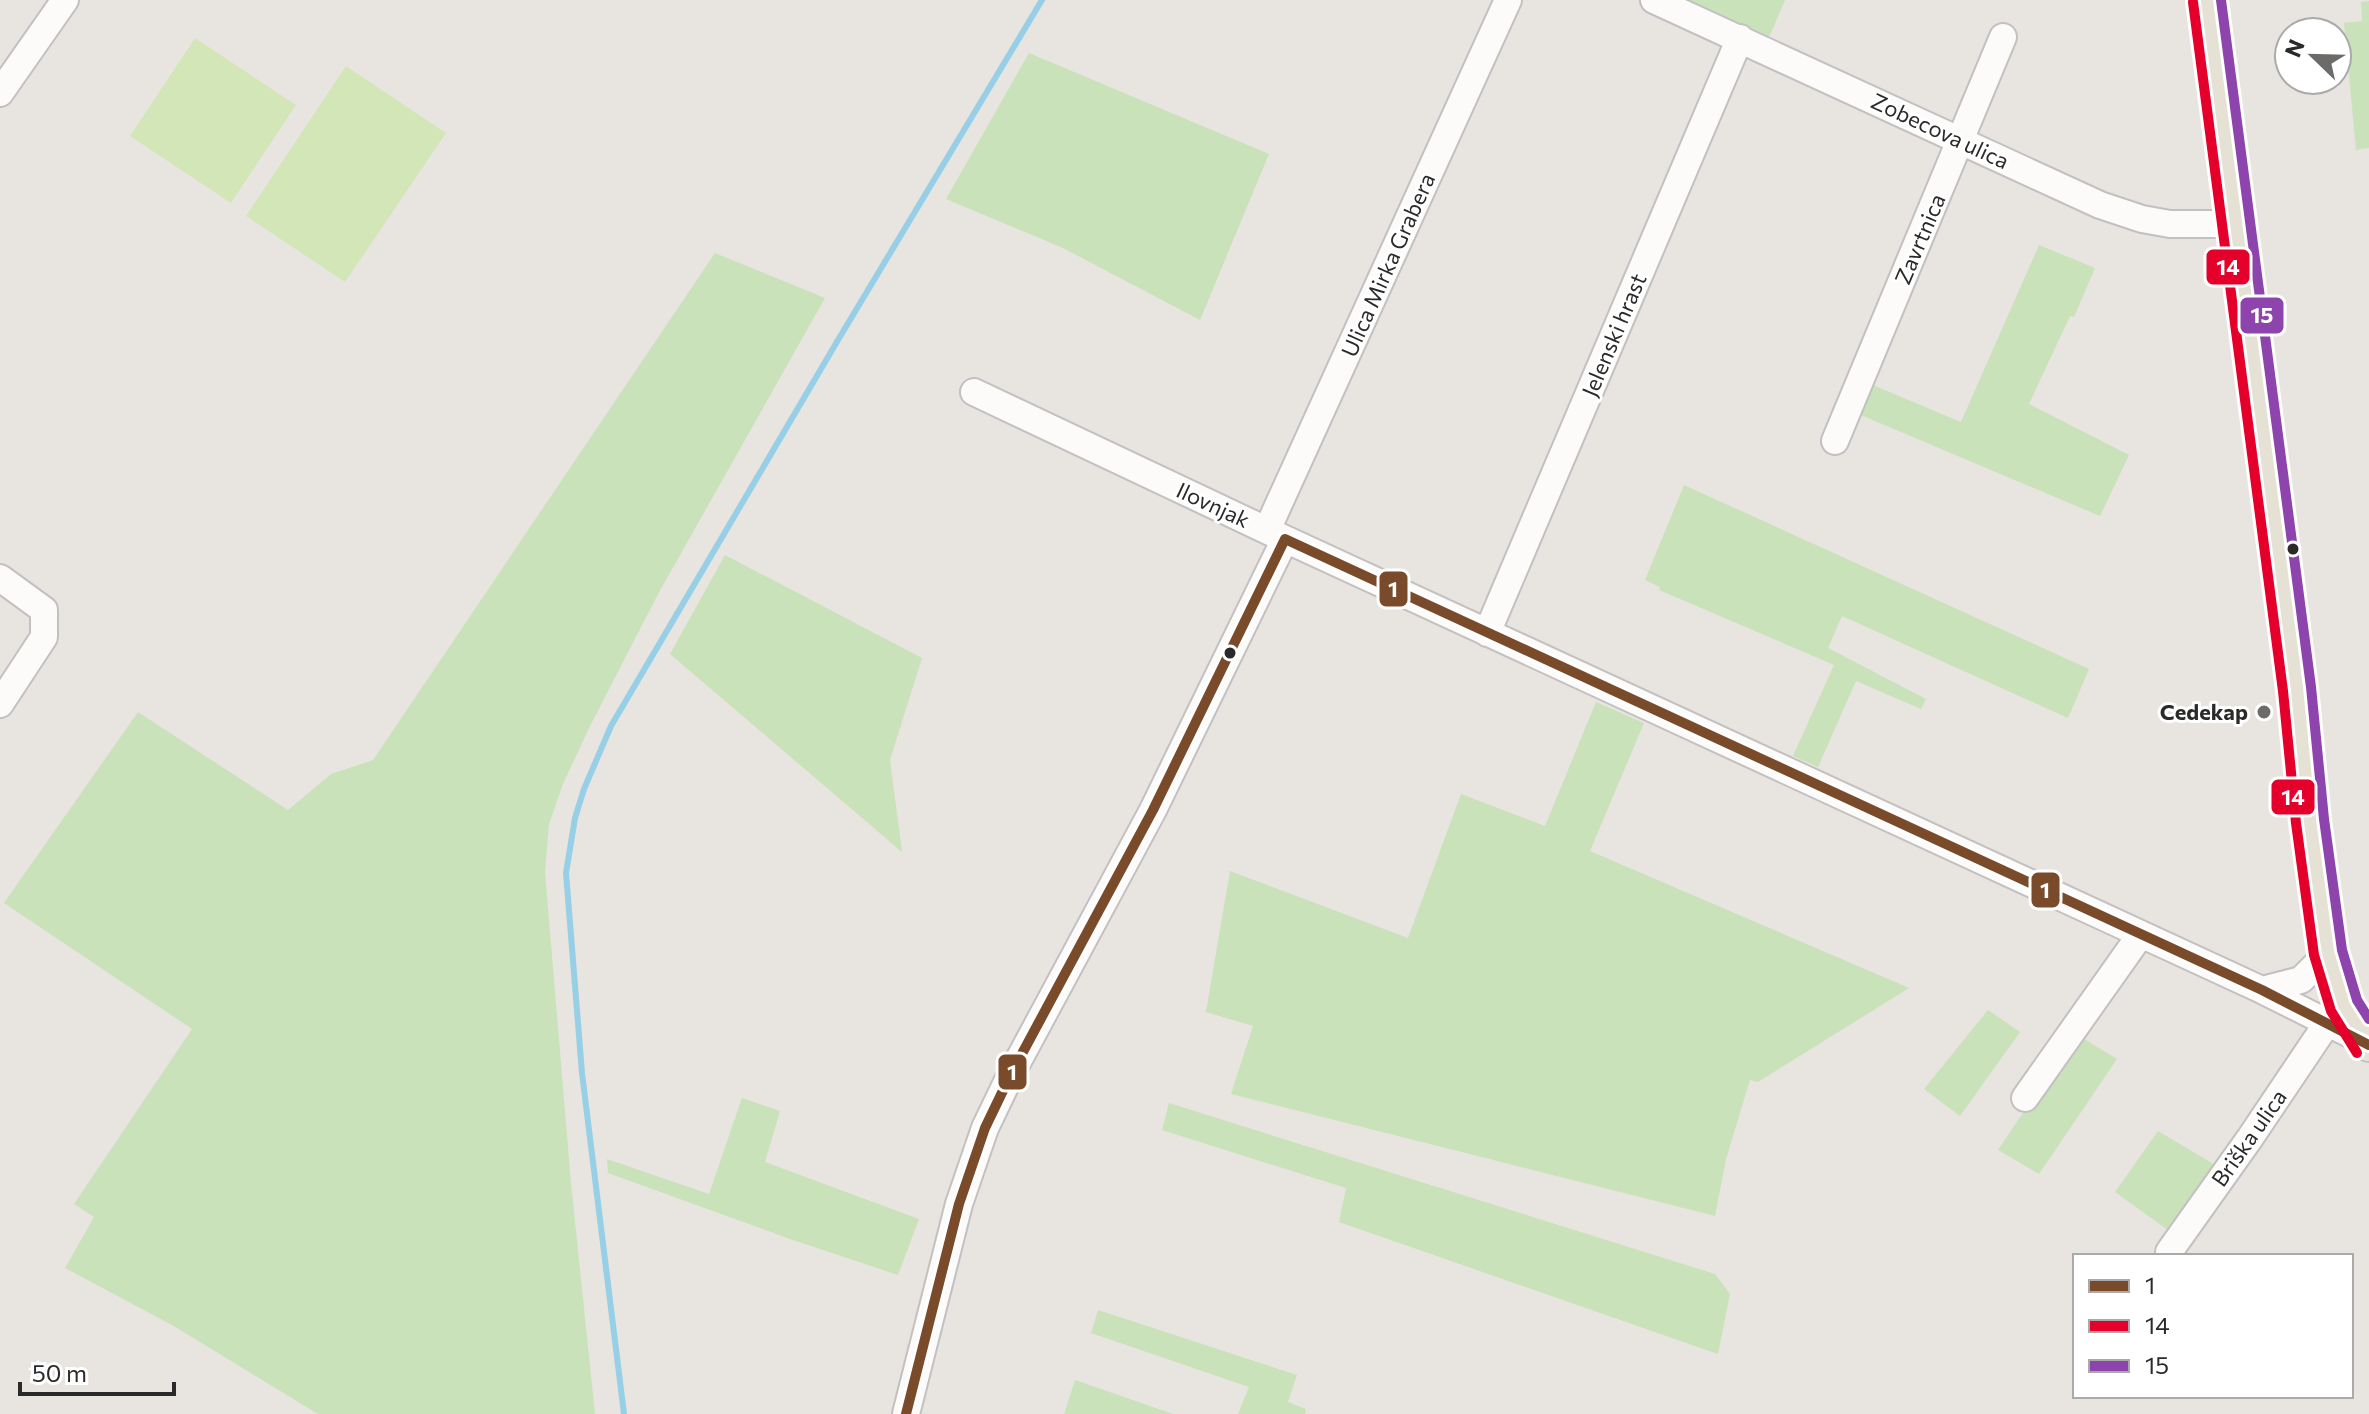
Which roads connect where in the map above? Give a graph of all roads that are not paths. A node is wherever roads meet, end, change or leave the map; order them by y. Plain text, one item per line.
1 (65, 0) edge
2 (1508, 0) edge
3 (1654, 0) edge
4 (2207, 0) edge
5 (2003, 37) dead end
6 (1740, 38) junction
7 (0, 93) edge
8 (1961, 140) junction
9 (2234, 224) junction
10 (974, 392) dead end
11 (1835, 441) dead end
12 (1276, 535) junction
13 (0, 578) edge
14 (1487, 633) junction
15 (0, 704) edge
16 (2141, 934) junction
17 (2328, 953) junction
18 (2262, 990) junction
19 (2328, 1022) junction
20 (2368, 1044) edge
21 (2025, 1098) dead end
22 (2169, 1252) dead end
23 (906, 1414) edge

1 - 7 street
2 - 12 street, Ulica Mirka Grabera
3 - 6 street, Zobecova ulica
4 - 9 main road
5 - 8 street, Zavrtnica
6 - 8 street, Zobecova ulica
6 - 14 street, Jelenski hrast
8 - 9 street, Zobecova ulica
8 - 11 street, Zavrtnica
9 - 17 main road
10 - 12 street, Ilovnjak
12 - 14 street, Ilovnjak
12 - 23 street, Ulica Mirka Grabera
13 - 15 street
14 - 16 street, Ilovnjak
16 - 18 street, Ilovnjak
16 - 21 street
17 - 18 street
17 - 20 main road
18 - 19 street, Ilovnjak
19 - 20 street, Ilovnjak
19 - 22 street, Briška ulica

